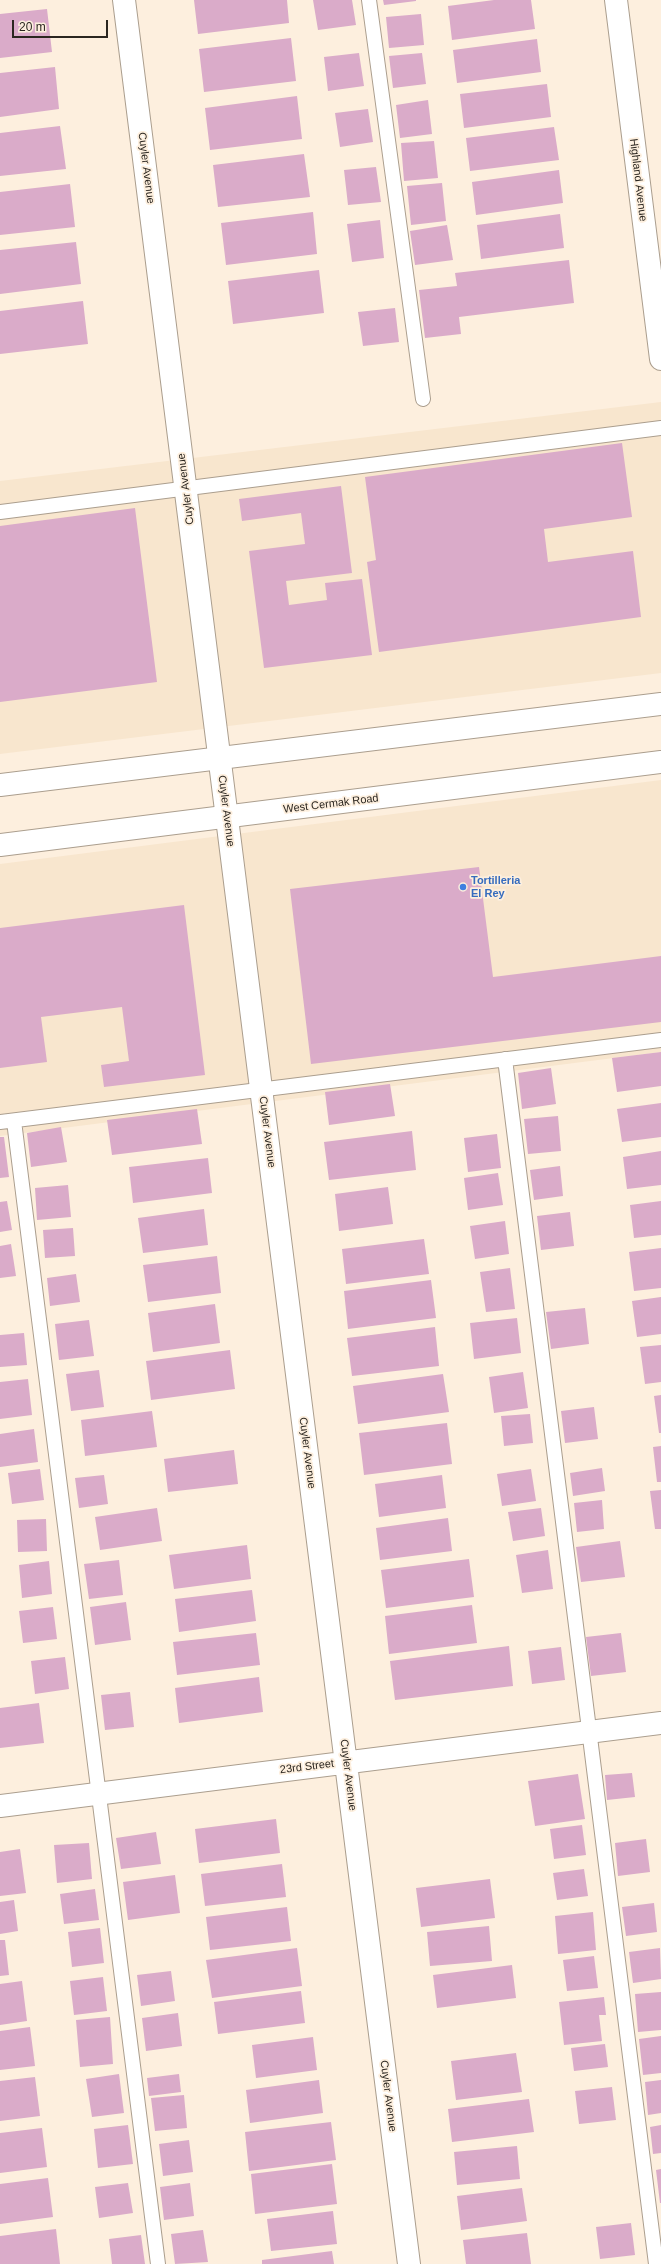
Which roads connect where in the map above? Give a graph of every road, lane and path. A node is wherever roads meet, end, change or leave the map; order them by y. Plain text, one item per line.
1 (124, 0) edge
2 (369, 0) edge
3 (616, 0) edge
4 (661, 359) edge
5 (423, 399) dead end
6 (661, 428) edge
7 (186, 489) junction
8 (0, 512) edge
9 (661, 704) edge
10 (220, 758) junction
11 (661, 762) edge
12 (0, 785) edge
13 (227, 816) junction
14 (0, 845) edge
15 (661, 1040) edge
16 (505, 1059) junction
17 (262, 1090) junction
18 (14, 1121) junction
19 (0, 1122) edge
20 (661, 1723) edge
21 (589, 1732) junction
22 (346, 1762) junction
23 (99, 1793) junction
24 (0, 1806) edge
25 (158, 2264) edge
26 (409, 2264) edge
27 (656, 2264) edge

1 - 7 street, Cuyler Avenue
2 - 5 lane
3 - 4 street, Highland Avenue
6 - 7 lane
7 - 8 lane
7 - 10 street, Cuyler Avenue
9 - 10 street
10 - 12 street
10 - 13 street, Cuyler Avenue
11 - 13 street, West Cermak Road
13 - 14 street, West Cermak Road
13 - 17 street, Cuyler Avenue
15 - 16 lane
16 - 17 lane
16 - 21 lane
17 - 18 lane
17 - 22 street, Cuyler Avenue
18 - 19 lane
18 - 23 lane
20 - 21 street, 23rd Street
21 - 22 street, 23rd Street
21 - 27 lane
22 - 23 street, 23rd Street
22 - 26 street, Cuyler Avenue
23 - 24 street, 23rd Street
23 - 25 lane

